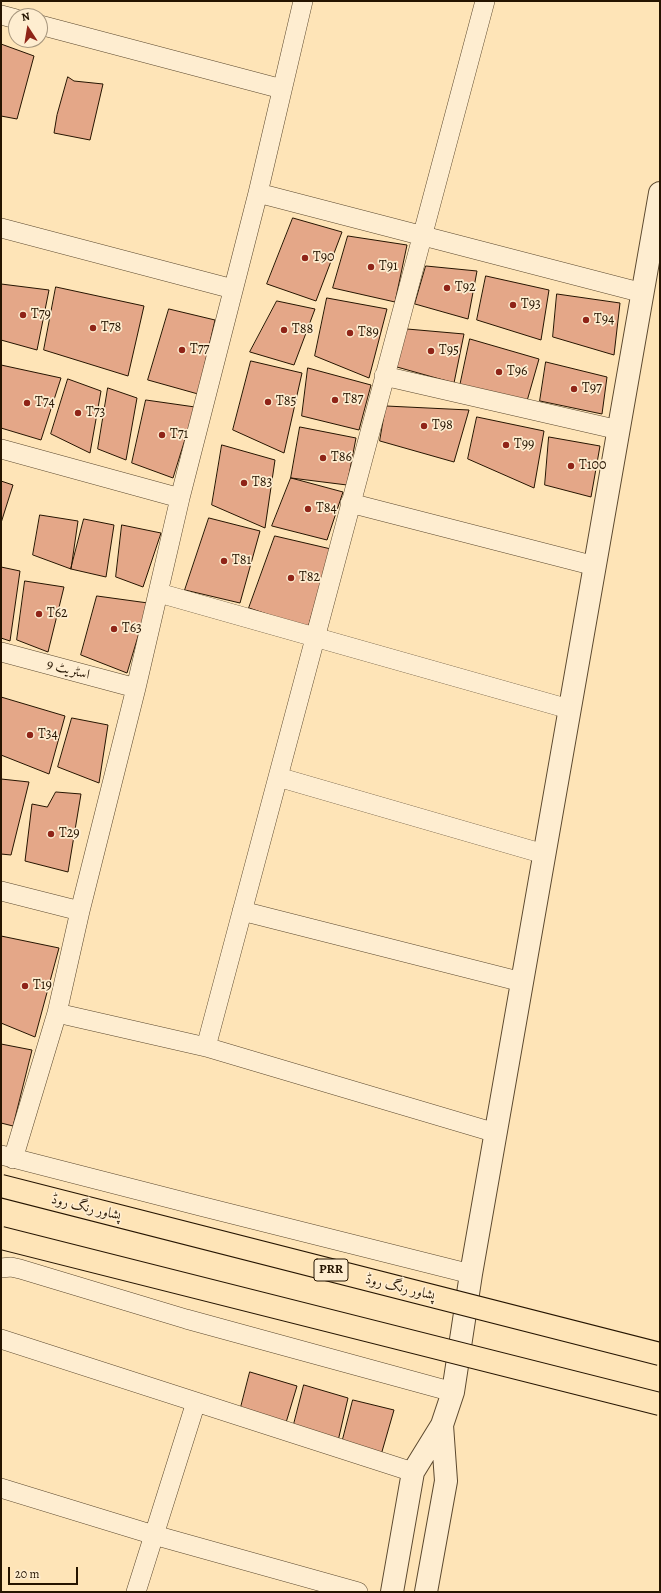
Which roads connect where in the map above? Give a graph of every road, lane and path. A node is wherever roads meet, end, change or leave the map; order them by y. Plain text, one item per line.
1 (303, 1) edge
2 (484, 1) edge
3 (48, 27) edge
4 (282, 89) junction
5 (258, 193) junction
6 (660, 193) edge
7 (1, 228) edge
8 (422, 236) junction
9 (233, 289) junction
10 (643, 293) junction
11 (384, 376) junction
12 (619, 430) junction
13 (1, 449) edge
14 (180, 498) junction
15 (350, 503) junction
16 (595, 566) junction
17 (159, 593) junction
18 (315, 637) junction
19 (1, 652) edge
20 (136, 688) junction
21 (569, 709) junction
22 (278, 777) junction
23 (544, 854) junction
24 (1, 891) edge
25 (80, 911) junction
26 (242, 911) junction
27 (522, 982) junction
28 (57, 1012) junction
29 (206, 1047) junction
30 (496, 1133) junction
31 (7, 1157) edge
32 (1, 1186) edge
33 (1, 1238) edge
34 (1, 1268) edge
35 (471, 1274) junction
36 (1, 1339) edge
37 (660, 1354) edge
38 (453, 1392) junction
39 (196, 1402) junction
40 (660, 1404) edge
41 (442, 1425) junction
42 (413, 1472) junction
43 (1, 1488) edge
44 (154, 1535) junction
45 (136, 1592) edge
46 (358, 1592) edge
47 (392, 1592) edge
48 (426, 1592) edge

1 - 4 street
2 - 8 street
3 - 4 street
4 - 5 street
5 - 8 street
5 - 9 street
6 - 10 street
7 - 9 street
8 - 10 street
8 - 11 street
9 - 14 street
10 - 12 street
11 - 12 street
11 - 15 street
12 - 16 street
13 - 14 street
14 - 17 street
15 - 16 street
15 - 18 street
16 - 21 street
17 - 18 street
17 - 20 street
18 - 21 street
18 - 22 street
19 - 20 street, اسٹریٹ 9
20 - 25 street
21 - 23 street
22 - 23 street
22 - 26 street
23 - 27 street
24 - 25 street
25 - 28 street
26 - 27 street
26 - 29 street
27 - 30 street
28 - 29 street
28 - 31 street
29 - 30 street
30 - 35 street
31 - 35 street
32 - 37 highway, پشاور رنگ روڈ / PRR, bridge
33 - 40 highway, bridge
34 - 38 street
35 - 38 street
36 - 39 street
38 - 41 street
39 - 42 street
39 - 44 street
41 - 42 street
41 - 48 street
42 - 47 street
43 - 44 street
44 - 45 street
44 - 46 street

